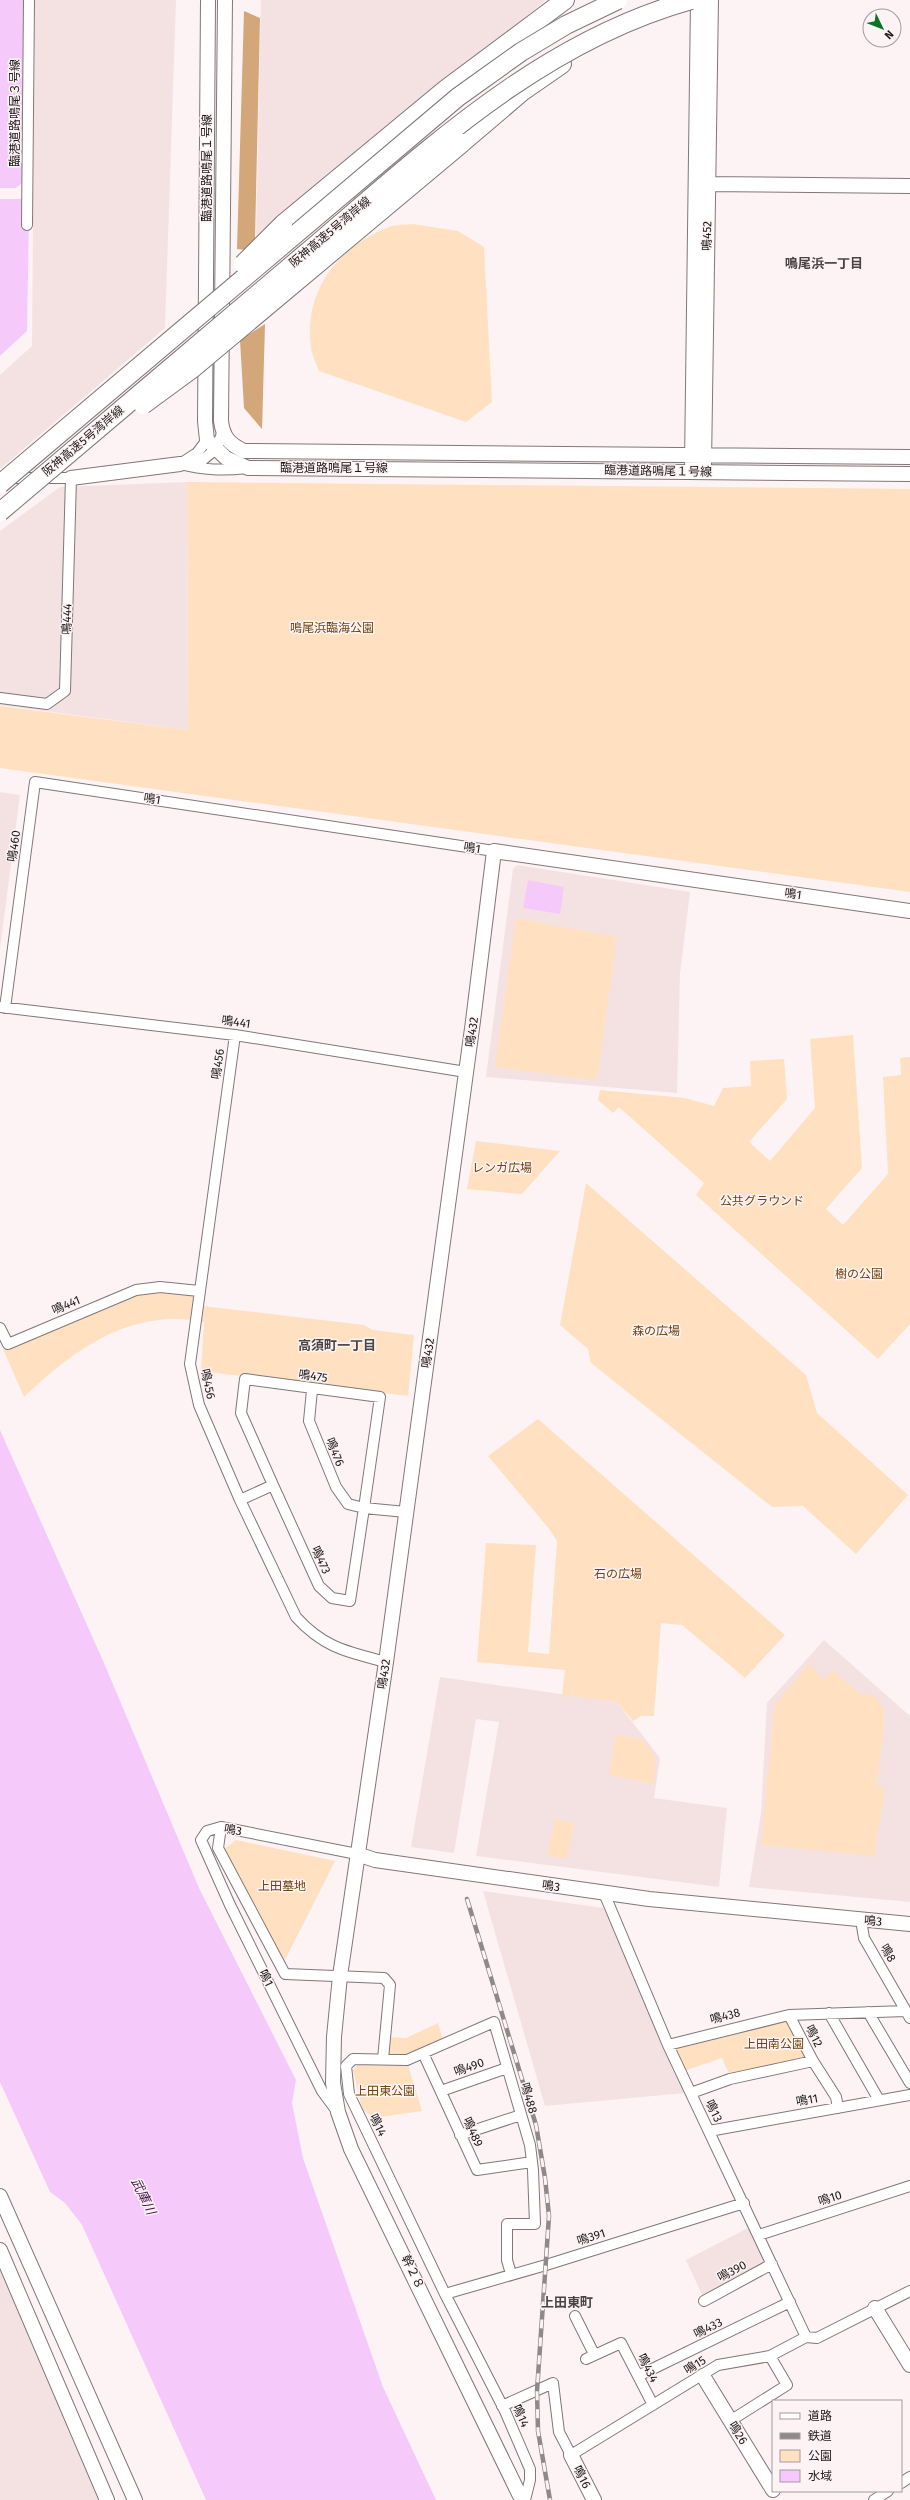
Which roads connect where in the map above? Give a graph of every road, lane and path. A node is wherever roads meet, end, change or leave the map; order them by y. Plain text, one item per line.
1 (28, 0) edge
2 (208, 0) edge
3 (225, 0) edge
4 (565, 0) edge
5 (618, 0) edge
6 (705, 1) edge
7 (702, 184) junction
8 (910, 186) edge
9 (27, 225) dead end
10 (146, 360) junction
11 (223, 431) junction
12 (212, 445) junction
13 (698, 454) junction
14 (910, 457) edge
15 (180, 464) junction
16 (194, 467) junction
17 (248, 468) junction
18 (698, 472) junction
19 (910, 474) edge
20 (0, 478) edge
21 (71, 478) junction
22 (0, 484) edge
23 (0, 512) edge
24 (0, 518) edge
25 (0, 698) edge
26 (35, 782) joint
27 (494, 851) junction
28 (910, 911) edge
29 (3, 1008) edge
30 (235, 1035) junction
31 (466, 1072) junction
32 (199, 1291) junction
33 (0, 1328) edge
34 (312, 1390) junction
35 (273, 1485) junction
36 (240, 1500) junction
37 (364, 1508) junction
38 (406, 1512) junction
39 (386, 1662) junction
40 (221, 1827) junction
41 (201, 1840) joint
42 (357, 1854) junction
43 (604, 1893) junction
44 (861, 1920) junction
45 (910, 1924) edge
46 (340, 1976) junction
47 (868, 2012) junction
48 (829, 2013) junction
49 (908, 2014) edge
50 (789, 2015) junction
51 (668, 2045) junction
52 (423, 2053) junction
53 (383, 2059) junction
54 (813, 2061) junction
55 (507, 2068) junction
56 (910, 2083) edge
57 (440, 2091) junction
58 (691, 2093) junction
59 (910, 2095) edge
60 (879, 2100) junction
61 (838, 2108) junction
62 (338, 2112) junction
63 (521, 2116) junction
64 (709, 2131) junction
65 (460, 2135) junction
66 (532, 2162) junction
67 (910, 2186) edge
68 (0, 2196) edge
69 (744, 2203) junction
70 (759, 2235) junction
71 (0, 2250) edge
72 (772, 2264) junction
73 (511, 2274) junction
74 (910, 2291) edge
75 (445, 2294) junction
76 (704, 2301) dead end
77 (790, 2302) junction
78 (875, 2308) junction
79 (575, 2316) dead end
80 (806, 2338) junction
81 (770, 2356) junction
82 (910, 2366) edge
83 (638, 2376) junction
84 (703, 2376) junction
85 (653, 2405) junction
86 (502, 2406) junction
87 (730, 2421) junction
88 (571, 2455) junction
89 (92, 2467) junction
90 (772, 2489) edge
91 (886, 2492) edge
92 (107, 2500) edge
93 (113, 2500) edge
94 (135, 2500) edge
95 (522, 2500) edge
96 (525, 2500) edge
97 (594, 2500) edge
98 (874, 2500) edge

1 - 9 street, 臨港道路鳴尾３号線
2 - 12 street, 臨港道路鳴尾１号線
3 - 11 street, 臨港道路鳴尾１号線
4 - 10 highway, bridge
5 - 10 highway, 阪神高速5号湾岸線, bridge
6 - 7 street, 鳴452
6 - 23 highway, 阪神高速5号湾岸線, bridge
6 - 24 highway, bridge
7 - 8 street
7 - 13 street, 鳴452
10 - 22 highway, 阪神高速5号湾岸線, bridge
11 - 12 street
11 - 13 street, 臨港道路鳴尾１号線
12 - 15 street
12 - 16 street
12 - 17 street, 臨港道路鳴尾１号線
13 - 14 street, 臨港道路鳴尾１号線
13 - 18 street, 鳴452
15 - 16 street
15 - 21 street
16 - 17 street
17 - 18 street, 臨港道路鳴尾１号線
18 - 19 street, 臨港道路鳴尾１号線
20 - 21 street
21 - 25 street, 鳴444
26 - 27 street, 鳴1
26 - 29 street, 鳴460
27 - 28 street, 鳴1
27 - 31 street, 鳴432
29 - 30 street, 鳴441
30 - 31 street, 鳴441
30 - 32 street, 鳴456
31 - 38 street, 鳴432
32 - 33 street, 鳴441
32 - 36 street, 鳴456
34 - 35 street, 鳴475
34 - 37 street, 鳴476
34 - 37 street, 鳴475
35 - 36 street
35 - 37 street, 鳴473
36 - 39 street, 鳴456
37 - 38 street
38 - 39 street, 鳴432
39 - 42 street, 鳴432
40 - 41 street, 鳴3
40 - 42 street, 鳴3
40 - 46 street
41 - 62 street, 鳴1
42 - 43 street, 鳴3
42 - 46 street, 鳴432
43 - 44 street, 鳴3
43 - 51 street, 鳴13
44 - 45 street, 鳴3
44 - 49 street, 鳴8
46 - 53 street
46 - 62 street, 幹２８
47 - 48 street, 鳴12
47 - 49 street, 鳴12
47 - 56 street
48 - 50 street, 鳴12
48 - 60 street
50 - 51 street, 鳴438
50 - 54 street, 鳴12
51 - 58 street, 鳴13
52 - 53 street, 鳴488
52 - 55 street, 鳴488
52 - 57 street, 鳴489
53 - 75 street, 鳴14
54 - 58 street, 鳴12
54 - 61 street
55 - 57 street, 鳴490
55 - 63 street, 鳴488
57 - 65 street, 鳴489
58 - 64 street, 鳴13
59 - 60 street, 鳴11
60 - 61 street, 鳴11
61 - 64 street, 鳴11
62 - 95 street, 幹２８
63 - 65 street
63 - 66 street, 鳴488
64 - 69 street, 鳴13
65 - 66 street, 鳴489
66 - 73 street, 鳴488
67 - 70 street, 鳴10
68 - 94 street
69 - 70 street, 鳴13
69 - 73 street, 鳴391
70 - 72 street, 鳴13
71 - 89 street
72 - 76 street, 鳴390
72 - 77 street, 鳴13
73 - 75 street, 鳴391
74 - 78 street, 鳴15
75 - 86 street, 鳴14
77 - 80 street, 鳴13
77 - 83 street, 鳴433
78 - 80 street, 鳴15
78 - 82 street
79 - 83 street, 鳴434
80 - 81 street, 鳴15
81 - 84 street, 鳴15
81 - 87 street
83 - 85 street, 鳴434
84 - 85 street, 鳴15
84 - 87 street, 鳴26
85 - 88 street, 鳴15
86 - 88 street
86 - 96 street, 鳴14
87 - 90 street, 鳴26
88 - 97 street, 鳴16
89 - 92 street
89 - 93 street
91 - 98 street

